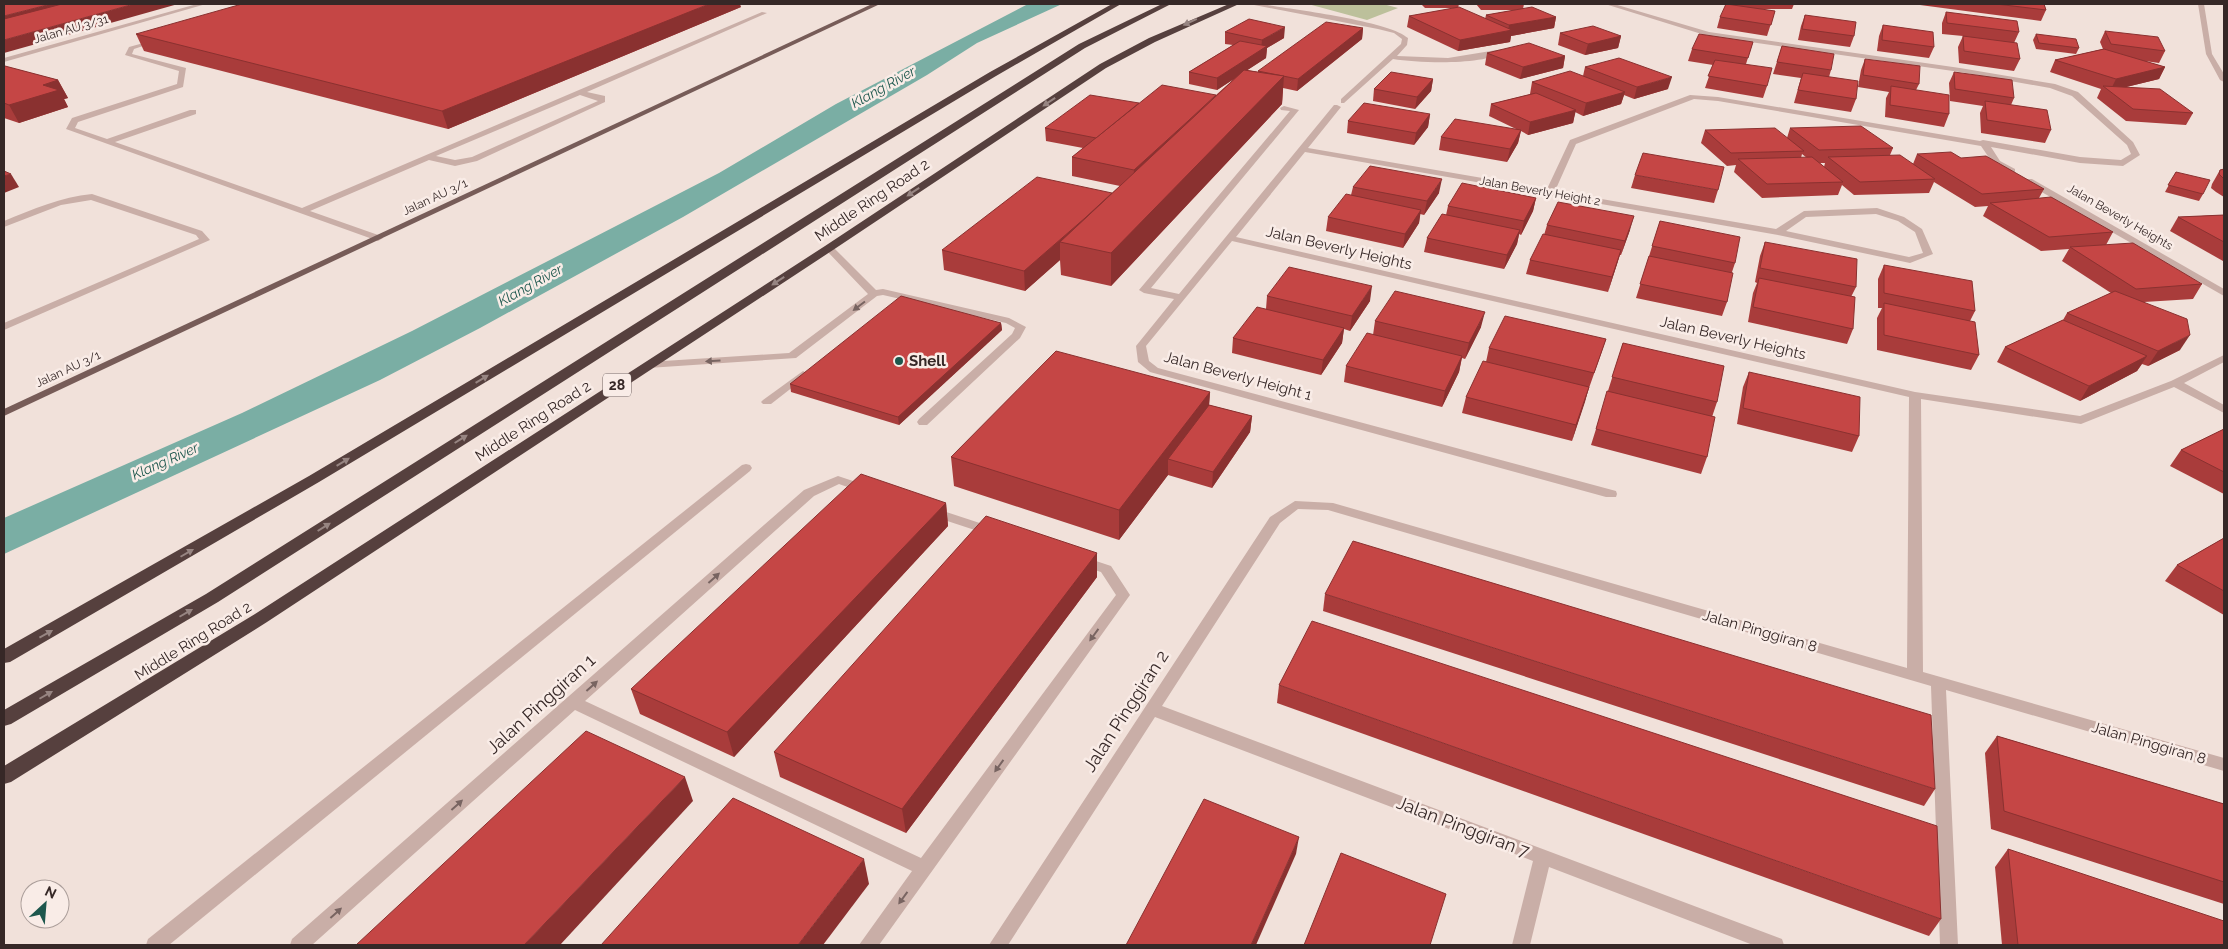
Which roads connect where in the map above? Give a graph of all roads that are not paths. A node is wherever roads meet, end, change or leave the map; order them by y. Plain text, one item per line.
1 (203, 4) edge
2 (877, 4) edge
3 (1117, 4) edge
4 (1167, 4) edge
5 (1235, 4) edge
6 (1252, 4) edge
7 (1608, 4) edge
8 (2201, 4) edge
9 (764, 13) dead end
10 (168, 37) edge
11 (1508, 50) edge
12 (1392, 56) junction
13 (4, 60) edge
14 (2224, 80) edge
15 (579, 92) junction
16 (1284, 108) dead end
17 (193, 112) dead end
18 (107, 142) junction
19 (1983, 142) junction
20 (1302, 149) junction
21 (428, 157) junction
22 (1550, 193) junction
23 (302, 211) junction
24 (4, 224) edge
25 (1778, 232) junction
26 (378, 238) junction
27 (1229, 238) junction
28 (829, 248) junction
29 (2224, 293) edge
30 (874, 294) junction
31 (1181, 298) junction
32 (4, 327) edge
33 (2224, 358) edge
34 (648, 365) junction
35 (814, 365) edge
36 (2176, 383) junction
37 (1915, 396) junction
38 (768, 402) dead end
39 (2224, 410) edge
40 (4, 413) edge
41 (923, 422) dead end
42 (746, 468) dead end
43 (1611, 494) dead end
44 (884, 495) edge
45 (1295, 505) joint
46 (921, 508) edge
47 (1004, 536) edge
48 (1069, 557) edge
49 (4, 658) edge
50 (1915, 675) junction
51 (1938, 682) junction
52 (573, 702) junction
53 (1152, 709) junction
54 (4, 719) edge
55 (2224, 765) edge
56 (4, 776) edge
57 (1543, 858) junction
58 (924, 868) junction
59 (155, 945) edge
60 (299, 945) edge
61 (868, 945) edge
62 (998, 945) edge
63 (1521, 945) edge
64 (1775, 945) edge
65 (1949, 945) edge

1 - 13 street, Jalan AU 3/31
2 - 26 main road, Jalan AU 3/1
49 -> 3 highway
54 -> 4 highway, Middle Ring Road 2 / 28
5 -> 28 highway, Middle Ring Road 2 / 28
6 - 12 street, Jalan Beverly Height 1
7 - 19 street
8 - 14 street
9 - 15 street
10 - 18 street
11 - 12 street
12 - 20 street, Jalan Beverly Height 1
15 - 21 street
15 - 21 street
16 - 31 street
17 - 18 street
18 - 23 street
19 - 22 street
19 - 29 street, Jalan Beverly Heights
20 - 22 street, Jalan Beverly Height 2
20 - 27 street, Jalan Beverly Height 1
21 - 23 street
22 - 25 street, Jalan Beverly Height 2
23 - 26 street
24 - 32 street
25 - 25 street, Jalan Beverly Height 2
26 - 40 main road, Jalan AU 3/1
27 - 31 street, Jalan Beverly Height 1
27 - 37 street, Jalan Beverly Heights
28 - 30 street
28 -> 34 highway, Middle Ring Road 2 / 28
30 -> 34 street
30 - 41 street
31 - 43 street, Jalan Beverly Height 1
33 - 36 street, Jalan Beverly Heights
34 - 56 highway, Middle Ring Road 2 / 28
35 - 38 street
36 - 37 street, Jalan Beverly Heights
36 - 39 street
37 - 50 street
42 - 59 street
52 -> 44 street, Jalan Pinggiran 1
45 - 50 street, Jalan Pinggiran 8
45 - 53 street, Jalan Pinggiran 2
46 - 47 street
48 -> 58 street
50 - 51 street, Jalan Pinggiran 8
51 - 55 street, Jalan Pinggiran 8
51 - 65 street
52 - 58 street
60 -> 52 street, Jalan Pinggiran 1
53 - 57 street, Jalan Pinggiran 7
53 - 62 street, Jalan Pinggiran 2
57 - 63 street
57 - 64 street, Jalan Pinggiran 7
58 -> 61 street

